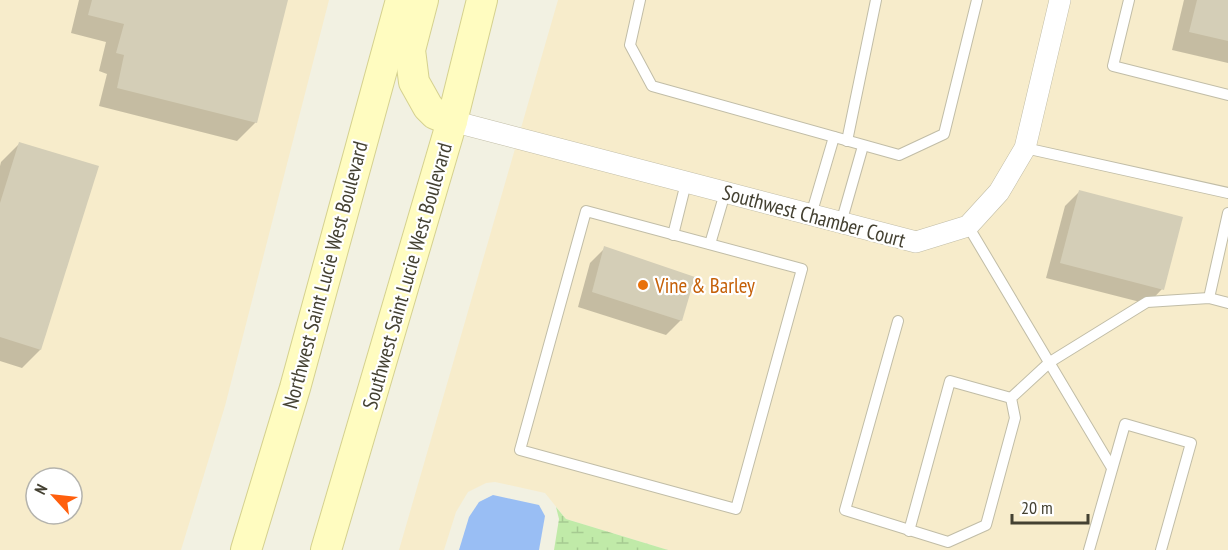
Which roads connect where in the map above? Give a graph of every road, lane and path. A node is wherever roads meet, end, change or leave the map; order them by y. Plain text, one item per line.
1 (401, 0) edge
2 (423, 0) edge
3 (482, 0) edge
4 (640, 0) edge
5 (876, 0) edge
6 (978, 0) edge
7 (1060, 0) edge
8 (1129, 0) edge
9 (1228, 95) edge
10 (452, 121) junction
11 (834, 137) junction
12 (847, 141) junction
13 (863, 146) junction
14 (1025, 148) junction
15 (686, 183) junction
16 (725, 193) junction
17 (1228, 193) edge
18 (1228, 213) edge
19 (811, 215) junction
20 (841, 224) junction
21 (968, 226) junction
22 (673, 235) junction
23 (710, 244) junction
24 (1209, 298) junction
25 (1228, 303) edge
26 (898, 321) dead end
27 (308, 340) junction
28 (1050, 362) junction
29 (1011, 398) junction
30 (1113, 468) junction
31 (909, 531) junction
32 (225, 550) edge
33 (246, 550) edge
34 (326, 550) edge
35 (1089, 550) edge
36 (1161, 550) edge

1 - 27 main road, Northwest Saint Lucie West Boulevard
2 - 10 main road
3 - 10 main road, Southwest Saint Lucie West Boulevard
4 - 11 lane
5 - 12 lane
6 - 13 lane
7 - 14 street
8 - 9 lane
10 - 15 street, Southwest Chamber Court
10 - 34 main road, Southwest Saint Lucie West Boulevard
11 - 12 lane
11 - 19 lane
12 - 13 lane
13 - 20 lane
14 - 17 lane
14 - 21 street
15 - 16 street, Southwest Chamber Court
15 - 22 lane
16 - 19 street, Southwest Chamber Court
16 - 23 lane
18 - 24 lane
19 - 20 street, Southwest Chamber Court
20 - 21 street, Southwest Chamber Court
21 - 28 lane
22 - 23 lane
22 - 23 lane
24 - 25 lane
24 - 28 lane
26 - 31 lane
27 - 32 main road
27 - 33 main road, Northwest Saint Lucie West Boulevard
28 - 29 lane
28 - 30 lane
29 - 31 lane
29 - 31 lane
30 - 35 lane
30 - 36 lane

